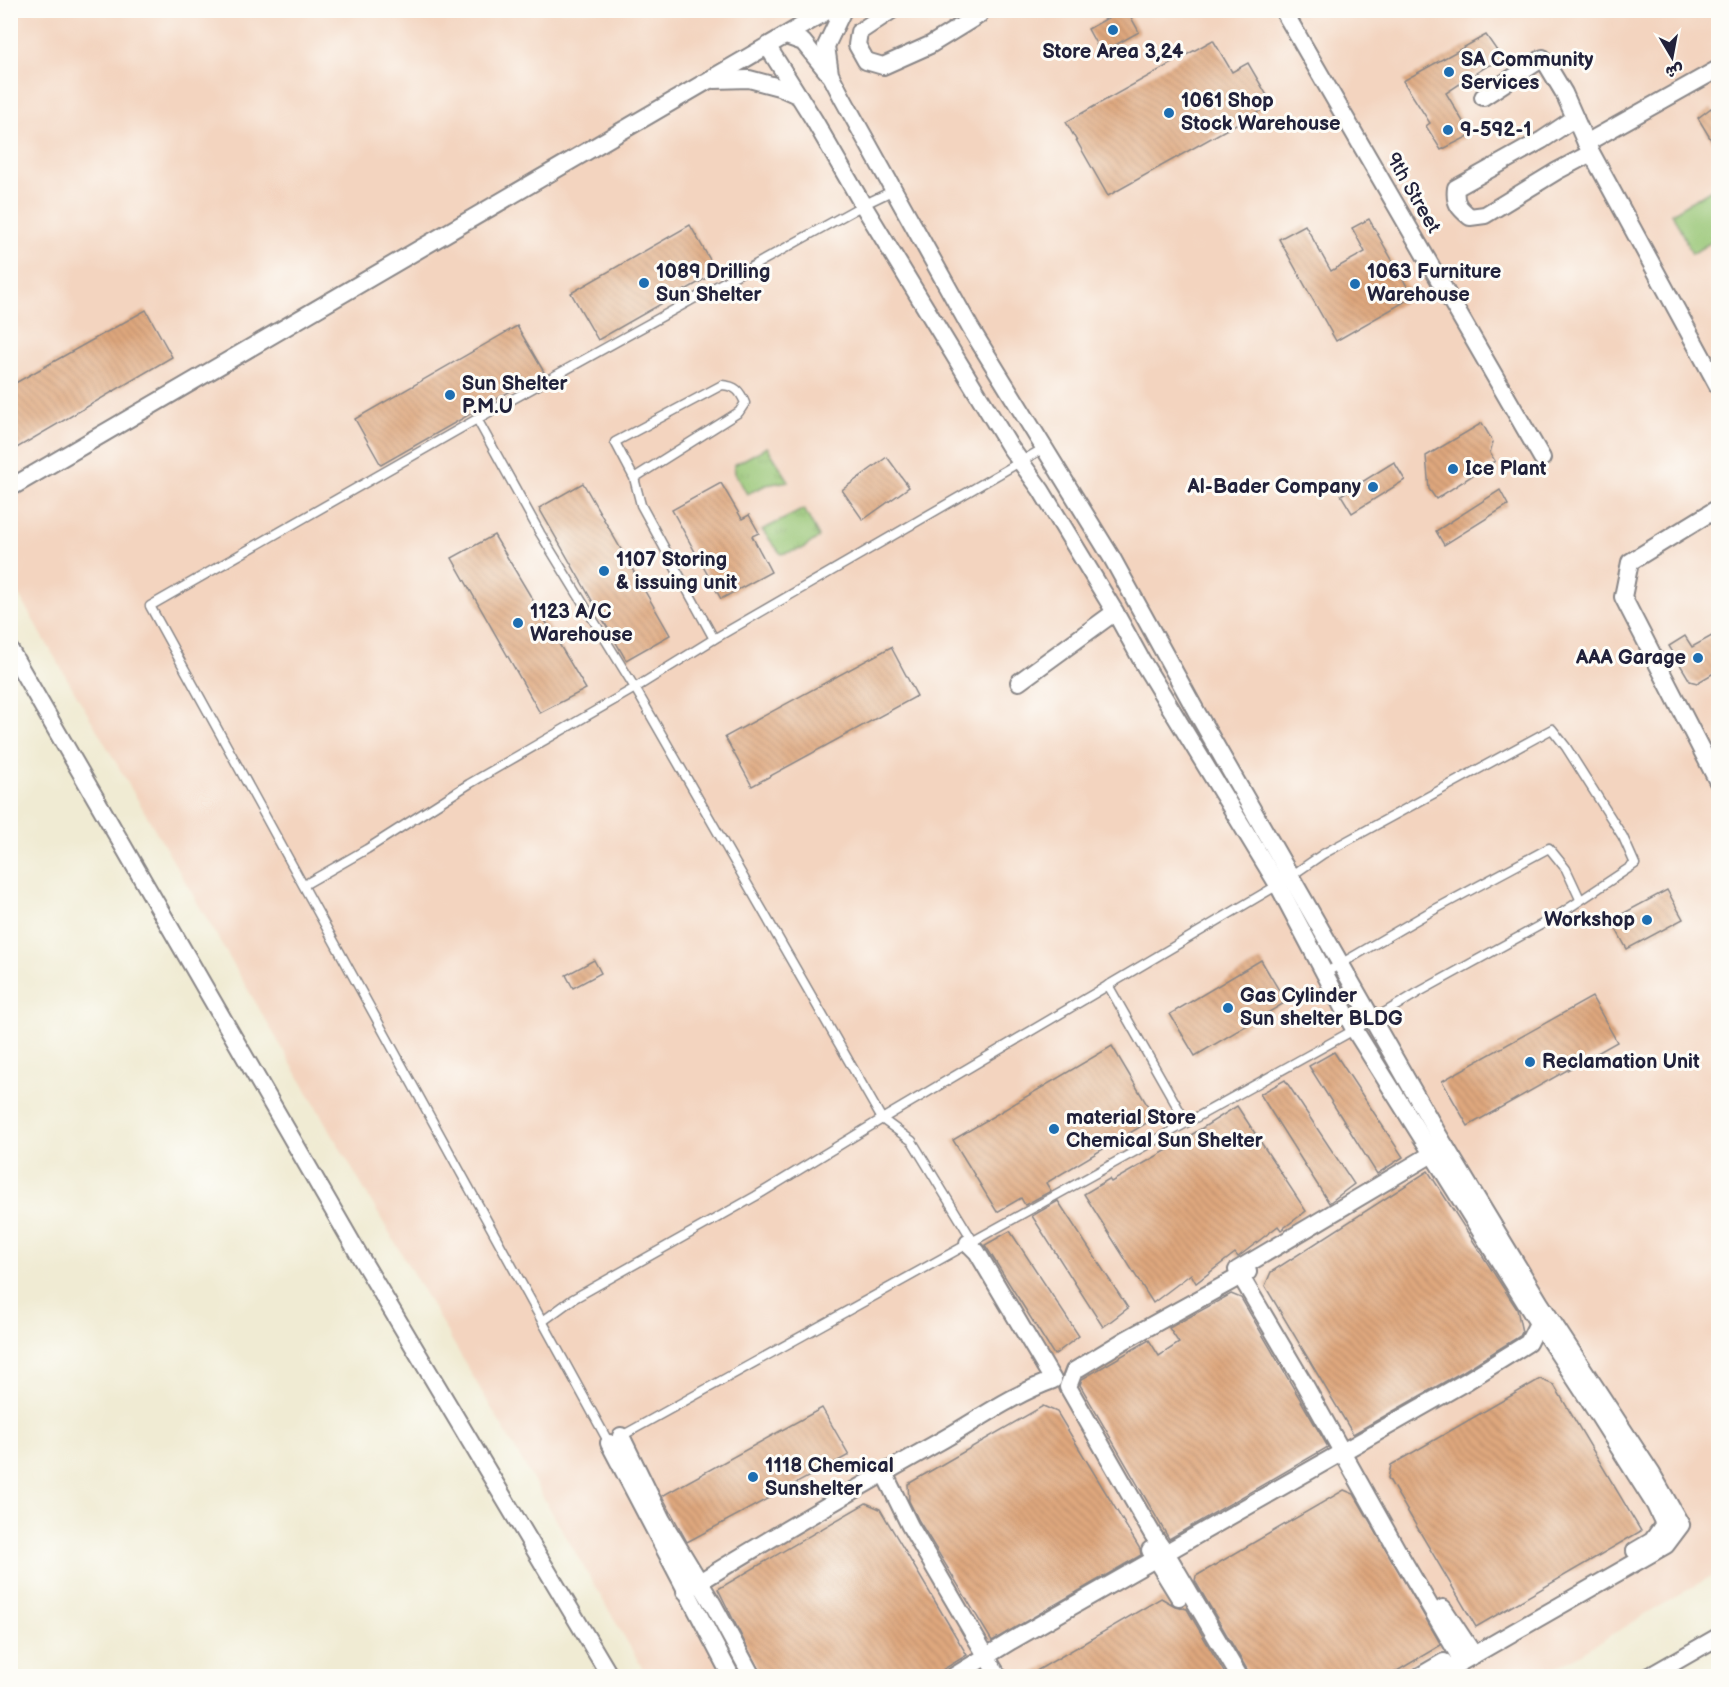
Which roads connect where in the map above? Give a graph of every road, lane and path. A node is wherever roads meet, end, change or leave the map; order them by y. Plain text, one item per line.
1 (829, 10) edge
2 (843, 10) edge
3 (892, 10) edge
4 (981, 10) edge
5 (1283, 10) edge
6 (786, 36) junction
7 (768, 46) junction
8 (1719, 69) edge
9 (830, 74) junction
10 (710, 80) junction
11 (801, 97) junction
12 (1483, 97) dead end
13 (1575, 118) junction
14 (1588, 148) junction
15 (894, 190) junction
16 (863, 205) junction
17 (1719, 386) edge
18 (477, 419) junction
19 (1044, 448) junction
20 (1542, 458) dead end
21 (1020, 463) junction
22 (634, 478) junction
23 (10, 488) edge
24 (1719, 508) edge
25 (1115, 612) junction
26 (714, 639) junction
27 (10, 650) edge
28 (1019, 682) dead end
29 (636, 688) junction
30 (1719, 782) edge
31 (1285, 881) junction
32 (304, 885) junction
33 (1580, 900) junction
34 (1341, 964) junction
35 (1325, 973) junction
36 (1108, 986) junction
37 (1372, 1020) junction
38 (1354, 1029) junction
39 (882, 1119) junction
40 (1186, 1122) junction
41 (1434, 1157) junction
42 (974, 1240) junction
43 (1256, 1267) junction
44 (1239, 1273) junction
45 (543, 1321) junction
46 (1538, 1323) junction
47 (1555, 1337) junction
48 (1060, 1378) junction
49 (615, 1439) junction
50 (1349, 1453) junction
51 (880, 1479) junction
52 (1163, 1560) junction
53 (694, 1590) junction
54 (1719, 1637) edge
55 (1467, 1653) junction
56 (988, 1667) edge
57 (610, 1677) edge
58 (732, 1677) edge
59 (752, 1677) edge
60 (954, 1677) edge
61 (968, 1677) edge
62 (1230, 1677) edge
63 (1239, 1677) edge
64 (1420, 1677) edge
65 (1437, 1677) edge
66 (1650, 1677) edge

1 - 6 street
2 - 9 street
3 - 4 street
5 - 20 street, 9th Street
6 - 7 street
6 - 9 street
7 - 10 street
7 - 11 street
8 - 14 street
9 - 15 street
10 - 11 street
10 - 23 street
11 - 16 street
12 - 13 street
13 - 14 street
13 - 14 street
14 - 17 street
15 - 16 lane
15 - 19 street
16 - 18 lane
16 - 21 street
18 - 29 lane
18 - 32 lane
19 - 21 lane
19 - 31 street
21 - 25 street
21 - 26 lane
22 - 22 lane
22 - 26 lane
24 - 30 street
25 - 28 street
25 - 31 street
26 - 29 lane
27 - 57 street
29 - 32 lane
29 - 39 lane
31 - 33 lane
31 - 34 street
31 - 35 street
31 - 36 lane
32 - 45 lane
33 - 34 lane
33 - 37 lane
34 - 35 lane
34 - 37 street
35 - 38 street
36 - 39 lane
36 - 40 lane
37 - 38 lane
37 - 47 street
38 - 40 lane
38 - 41 street
39 - 42 lane
39 - 45 lane
40 - 42 lane
41 - 43 street
41 - 44 street
41 - 46 street
42 - 48 street
42 - 49 lane
43 - 44 street
43 - 50 street
44 - 48 street
44 - 50 street
45 - 49 lane
46 - 47 street
46 - 50 street
47 - 50 street
47 - 55 street
48 - 51 street
48 - 52 street
49 - 53 street
50 - 52 street
50 - 55 street
51 - 53 street
51 - 56 street
52 - 56 street
52 - 62 street
52 - 63 street
53 - 58 street
53 - 59 street
54 - 66 street
55 - 64 street
55 - 65 street
56 - 60 street
56 - 61 street

